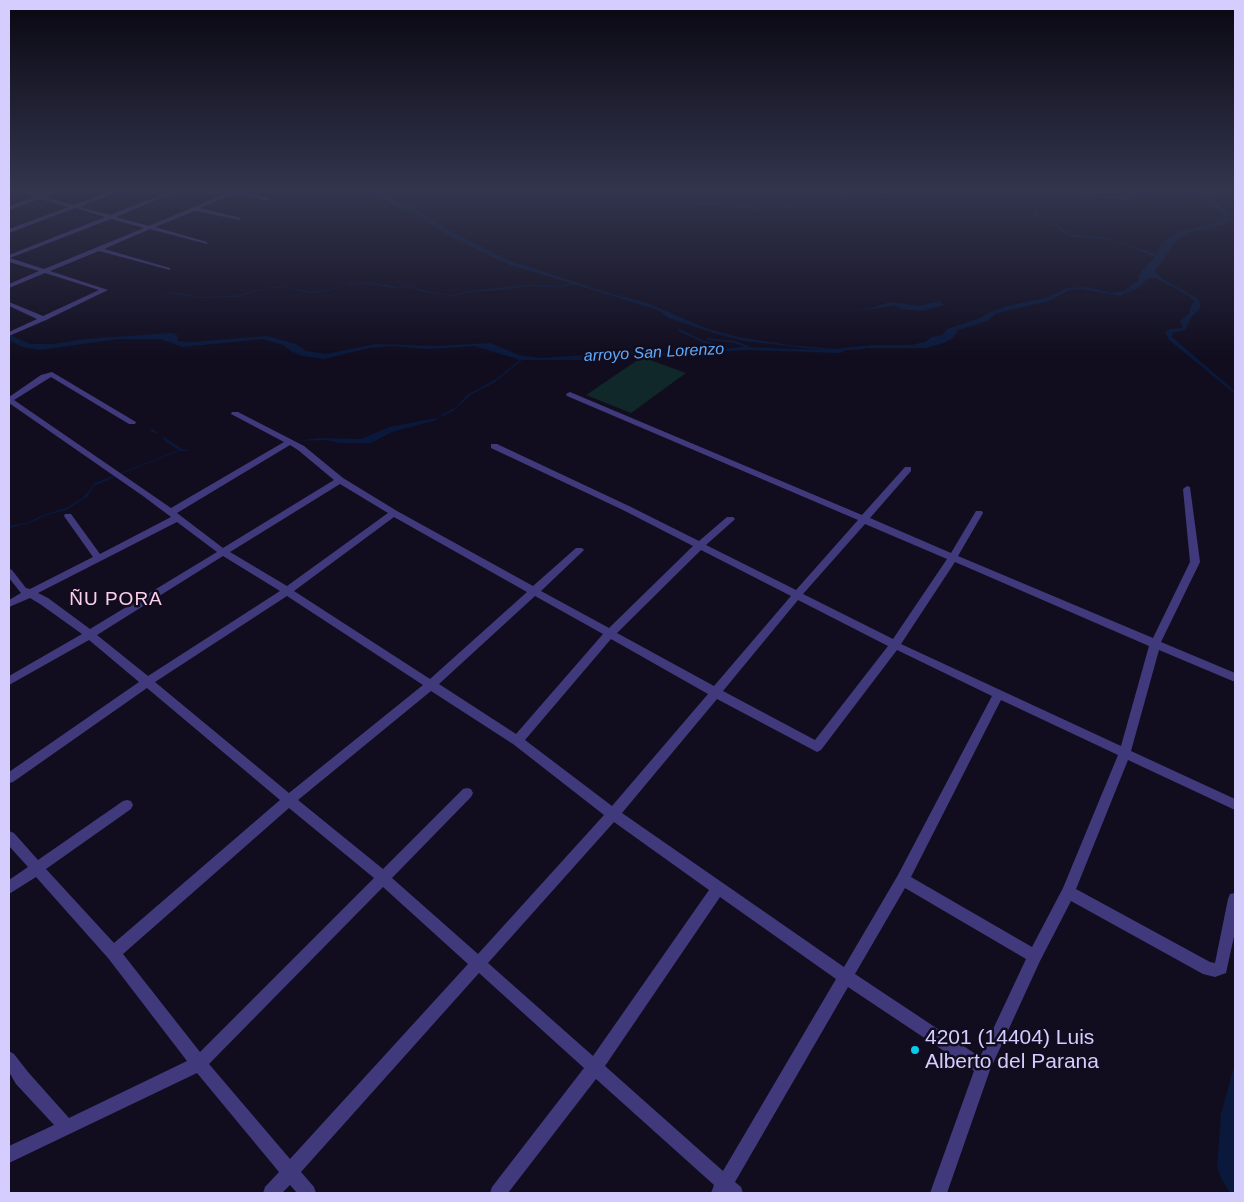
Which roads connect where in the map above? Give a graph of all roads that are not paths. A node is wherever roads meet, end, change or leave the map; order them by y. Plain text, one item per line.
1 (38, 247) edge
2 (103, 247) edge
3 (99, 249) junction
4 (9, 259) edge
5 (168, 269) dead end
6 (45, 271) junction
7 (9, 286) edge
8 (9, 304) edge
9 (44, 319) junction
10 (11, 334) edge
11 (570, 394) dead end
12 (9, 400) edge
13 (235, 414) dead end
14 (132, 422) dead end
15 (290, 442) junction
16 (494, 446) dead end
17 (908, 469) dead end
18 (340, 480) junction
19 (1187, 489) dead end
20 (394, 513) junction
21 (979, 513) dead end
22 (174, 515) junction
23 (68, 516) dead end
24 (730, 519) dead end
25 (864, 519) junction
26 (700, 545) junction
27 (580, 550) dead end
28 (223, 552) junction
29 (953, 557) junction
30 (98, 558) junction
31 (9, 572) edge
32 (534, 590) junction
33 (287, 591) junction
34 (29, 593) junction
35 (797, 595) junction
36 (9, 604) edge
37 (610, 634) junction
38 (89, 635) junction
39 (1155, 644) junction
40 (895, 645) junction
41 (1235, 678) edge
42 (9, 682) edge
43 (147, 682) junction
44 (431, 685) junction
45 (716, 693) junction
46 (999, 693) junction
47 (518, 741) junction
48 (1125, 752) junction
49 (9, 778) edge
50 (467, 793) dead end
51 (289, 800) junction
52 (126, 804) dead end
53 (1235, 805) edge
54 (614, 814) junction
55 (9, 837) edge
56 (36, 868) junction
57 (383, 878) junction
58 (903, 879) junction
59 (9, 888) edge
60 (718, 888) junction
61 (1068, 892) junction
62 (1235, 899) edge
63 (113, 953) junction
64 (1035, 956) junction
65 (478, 964) junction
66 (846, 976) junction
67 (9, 1059) edge
68 (199, 1064) junction
69 (595, 1067) junction
70 (983, 1068) junction
71 (65, 1128) junction
72 (9, 1155) edge
73 (289, 1171) junction
74 (726, 1190) edge
75 (271, 1193) edge
76 (308, 1193) edge
77 (498, 1193) edge
78 (939, 1193) edge

1 - 4 street
2 - 3 street
3 - 5 street
3 - 6 street
4 - 6 street
6 - 7 street
6 - 9 street
8 - 9 street
9 - 10 street
11 - 25 street
12 - 14 street
12 - 22 street
13 - 15 street
15 - 18 street
15 - 22 street
16 - 26 street
17 - 25 street
18 - 20 street
18 - 28 street
19 - 39 street
20 - 32 street
20 - 33 street
21 - 29 street
22 - 28 street
22 - 30 street
23 - 30 street
24 - 26 street
25 - 29 street
25 - 35 street
26 - 35 street
26 - 37 street
27 - 32 street
28 - 33 street
28 - 38 street
29 - 39 street
29 - 40 street
30 - 34 street
31 - 34 street
32 - 37 street
32 - 44 street
33 - 43 street
33 - 44 street
34 - 36 street
34 - 38 street
35 - 40 street
35 - 45 street
37 - 45 street
37 - 47 street
38 - 42 street
38 - 43 street
39 - 41 street
39 - 48 street
40 - 45 street
40 - 46 street
43 - 49 street
43 - 51 street
44 - 47 street
44 - 51 street
45 - 54 street
46 - 48 street
46 - 58 street
47 - 54 street
48 - 53 street
48 - 61 street
50 - 57 street
51 - 57 street
51 - 63 street
52 - 56 street
54 - 60 street
54 - 65 street
55 - 56 street
56 - 59 street
56 - 63 street
57 - 65 street
57 - 68 street
58 - 64 street
58 - 66 street
60 - 66 street
60 - 69 street
61 - 62 street
61 - 64 street
63 - 68 street
64 - 70 street
65 - 69 street
65 - 73 street
66 - 70 street
66 - 74 street
67 - 71 street
68 - 71 street
68 - 73 street
69 - 74 street
69 - 77 street
70 - 78 street
71 - 72 street
73 - 75 street
73 - 76 street

